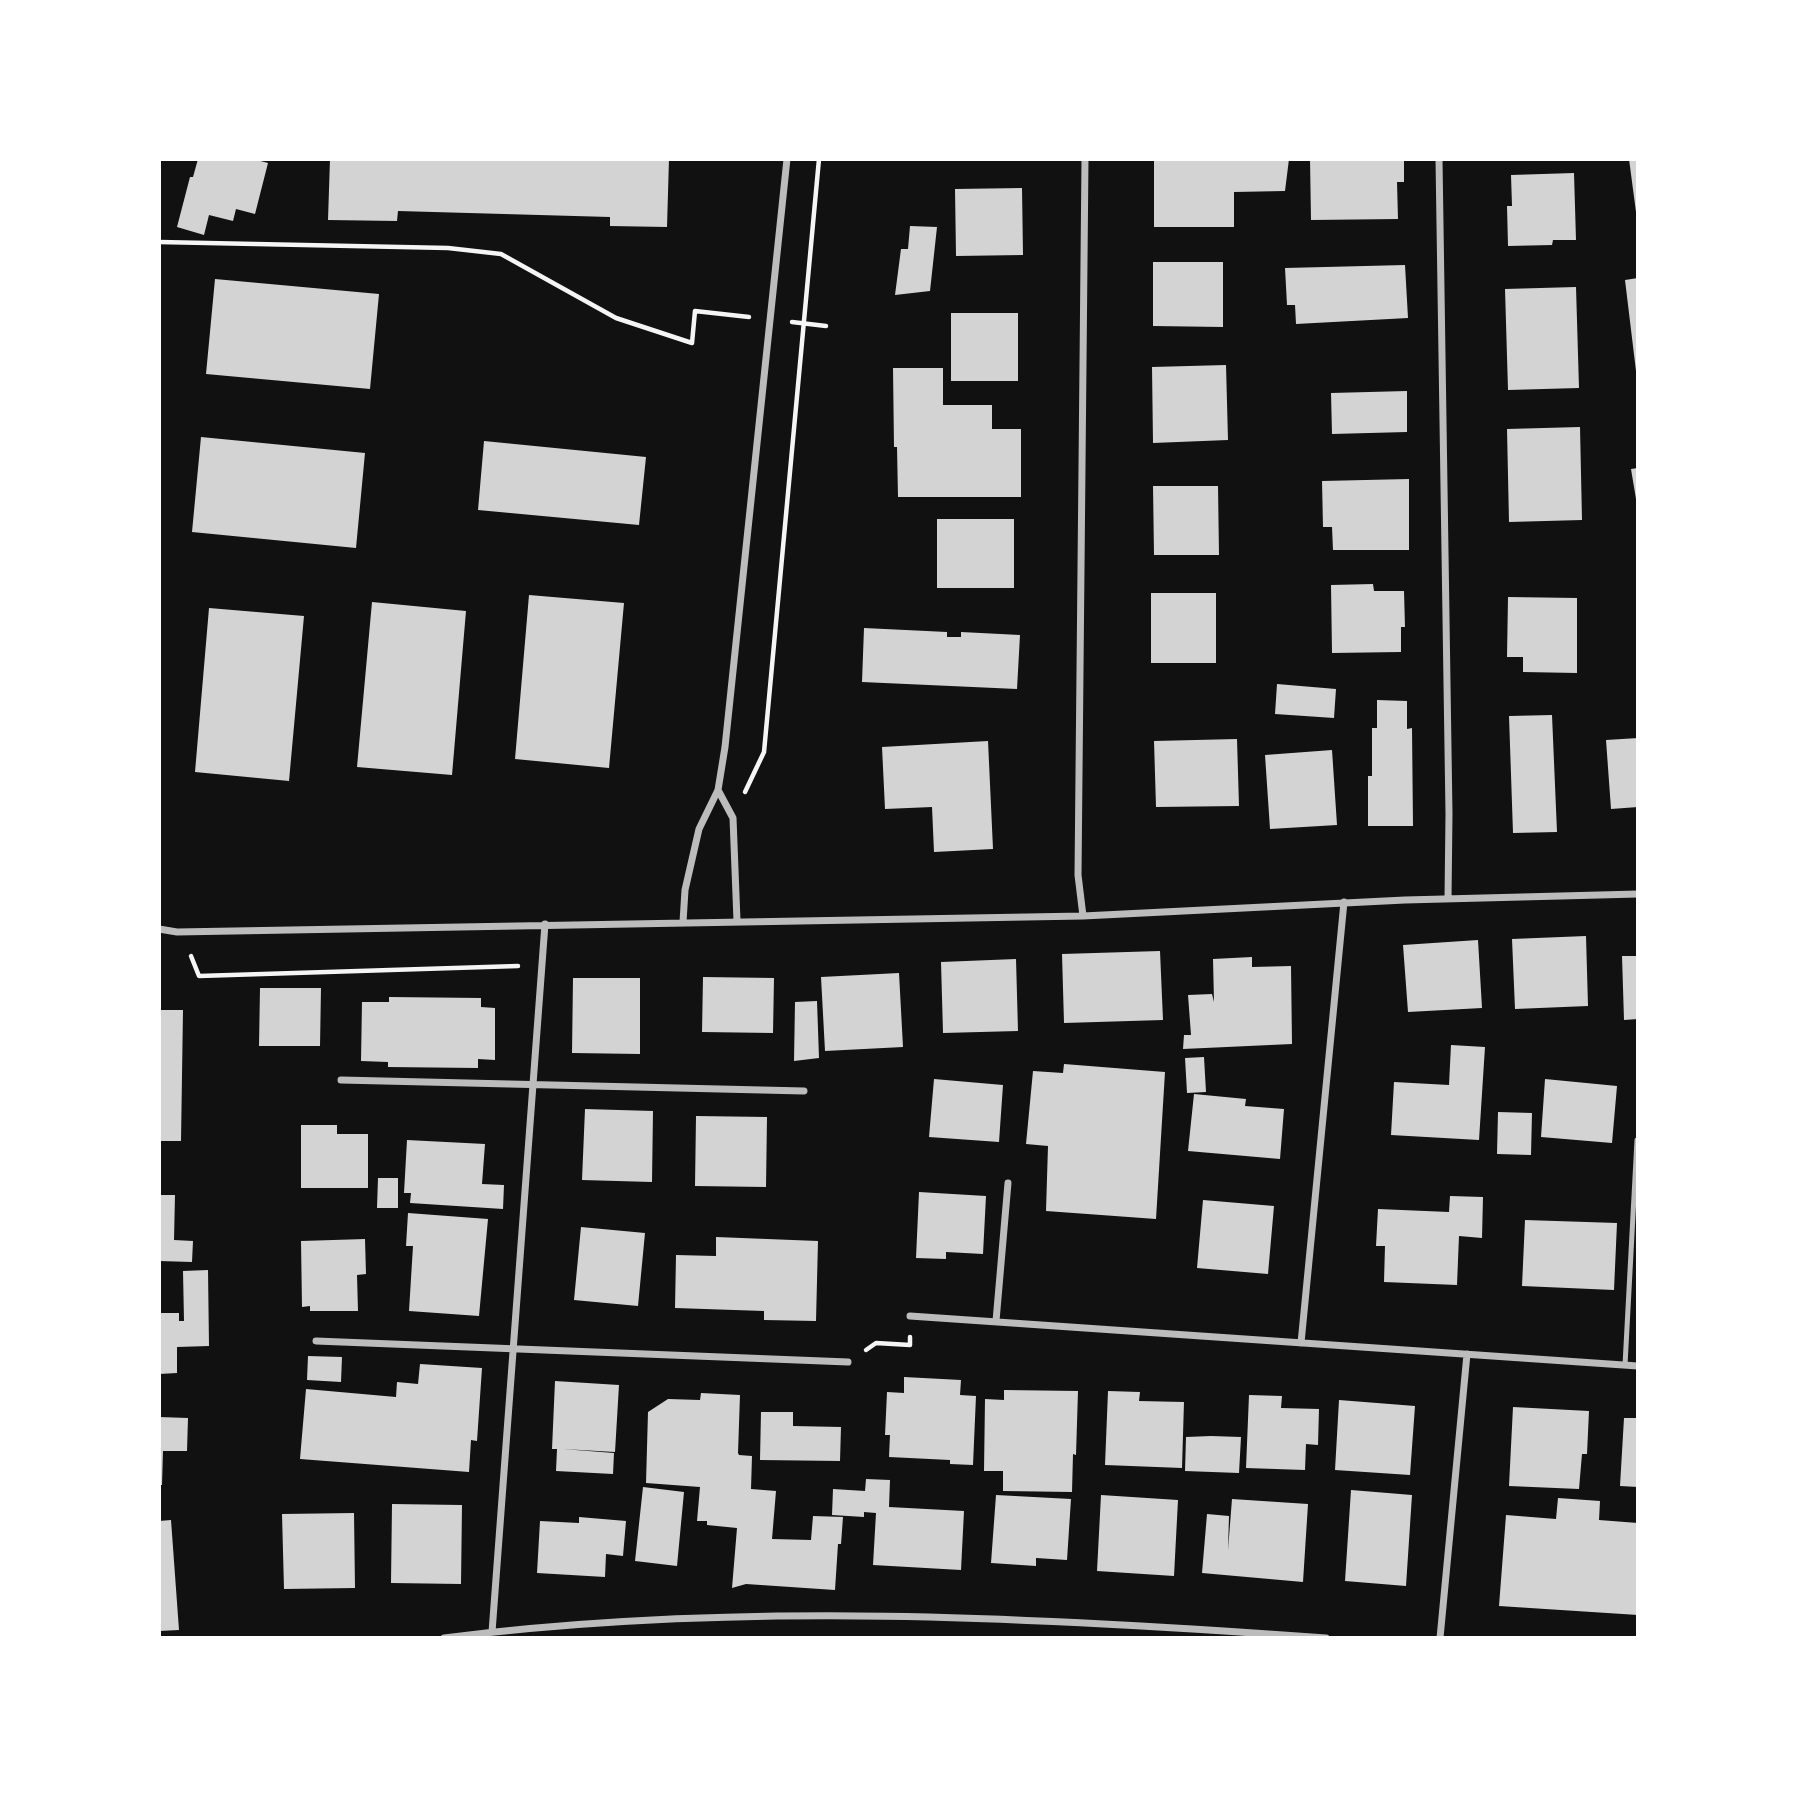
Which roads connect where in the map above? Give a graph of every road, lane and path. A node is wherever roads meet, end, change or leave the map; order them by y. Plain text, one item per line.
1 (787, 159) edge
2 (819, 159) edge
3 (1086, 159) edge
4 (1439, 159) edge
5 (159, 242) edge
6 (707, 312) dead end
7 (718, 790) junction
8 (733, 818) junction
9 (1638, 894) edge
10 (1448, 899) junction
11 (1344, 902) junction
12 (1083, 916) junction
13 (737, 921) junction
14 (683, 922) junction
15 (545, 924) junction
16 (159, 929) edge
17 (188, 946) dead end
18 (542, 965) junction
19 (341, 1080) dead end
20 (533, 1084) junction
21 (804, 1091) dead end
22 (1637, 1140) edge
23 (1008, 1183) dead end
24 (910, 1316) joint
25 (996, 1321) junction
26 (316, 1341) dead end
27 (1301, 1343) junction
28 (513, 1350) junction
29 (1467, 1354) junction
30 (848, 1362) joint
31 (1625, 1365) junction
32 (1638, 1366) edge
33 (492, 1632) junction
34 (1225, 1634) edge
35 (444, 1638) edge
36 (1326, 1638) edge
37 (1440, 1638) edge

1 - 7 street
2 - 8 path
3 - 12 street
4 - 10 street
5 - 6 path
7 - 8 street
7 - 14 street
8 - 13 street
9 - 10 street
10 - 11 street
11 - 12 street
11 - 27 street
12 - 13 street
13 - 14 street
14 - 15 street
15 - 16 street
15 - 18 street
17 - 18 path
18 - 20 street
19 - 20 street
20 - 21 street
20 - 28 street
22 - 31 lane
23 - 25 street
24 - 25 street
24 - 30 path
25 - 27 street
26 - 28 street
27 - 29 street
28 - 30 street
28 - 33 street
29 - 31 street
29 - 37 street
31 - 32 street
33 - 34 street
33 - 35 street
34 - 36 street

